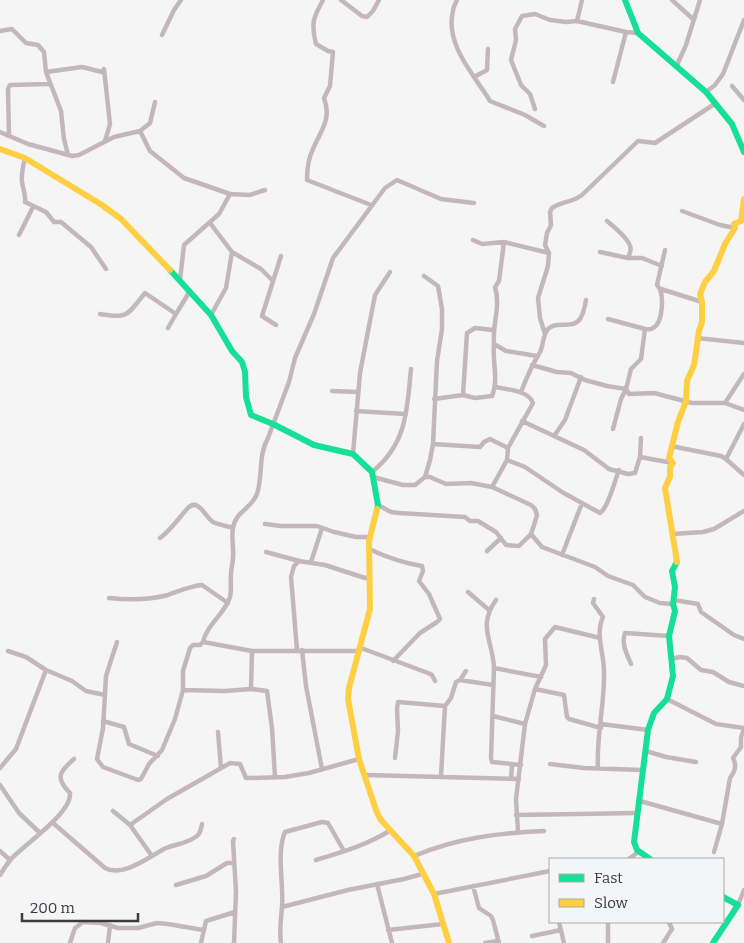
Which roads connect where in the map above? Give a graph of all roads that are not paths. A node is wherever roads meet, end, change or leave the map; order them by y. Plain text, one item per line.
1 (181, 0) edge
2 (323, 0) edge
3 (341, 0) edge
4 (379, 0) edge
5 (457, 0) edge
6 (582, 0) edge
7 (625, 0) edge
8 (672, 0) edge
9 (700, 0) edge
10 (693, 19) junction
11 (744, 20) edge
12 (577, 21) junction
13 (0, 31) edge
14 (626, 32) junction
15 (638, 33) junction
16 (162, 34) dead end
17 (488, 49) dead end
18 (677, 65) junction
19 (46, 72) junction
20 (474, 77) junction
21 (613, 82) dead end
22 (49, 84) junction
23 (732, 86) dead end
24 (706, 92) junction
25 (744, 100) edge
26 (155, 102) dead end
27 (716, 103) junction
28 (535, 109) dead end
29 (544, 126) dead end
30 (140, 131) junction
31 (0, 132) edge
32 (9, 136) junction
33 (105, 141) junction
34 (0, 148) edge
35 (744, 152) edge
36 (68, 155) junction
37 (25, 158) junction
38 (265, 190) dead end
39 (230, 194) junction
40 (744, 199) edge
41 (474, 203) dead end
42 (371, 205) junction
43 (33, 207) junction
44 (682, 211) dead end
45 (607, 220) dead end
46 (743, 222) edge
47 (210, 223) junction
48 (735, 228) junction
49 (19, 235) dead end
50 (473, 240) dead end
51 (504, 242) junction
52 (665, 250) dead end
53 (232, 252) junction
54 (600, 252) dead end
55 (549, 253) junction
56 (281, 256) dead end
57 (628, 258) junction
58 (662, 266) junction
59 (106, 269) dead end
60 (390, 272) dead end
61 (424, 276) dead end
62 (180, 280) junction
63 (273, 281) junction
64 (661, 289) junction
65 (190, 291) junction
66 (586, 300) dead end
67 (702, 302) junction
68 (100, 314) dead end
69 (176, 314) junction
70 (211, 315) junction
71 (608, 319) dead end
72 (276, 325) dead end
73 (168, 328) dead end
74 (645, 329) junction
75 (493, 330) junction
76 (545, 334) junction
77 (697, 338) junction
78 (744, 343) edge
79 (494, 344) junction
80 (536, 356) junction
81 (532, 365) junction
82 (411, 369) dead end
83 (744, 374) edge
84 (581, 377) junction
85 (496, 387) junction
86 (626, 389) junction
87 (332, 392) dead end
88 (357, 392) junction
89 (521, 392) junction
90 (463, 395) junction
91 (434, 399) junction
92 (686, 401) junction
93 (725, 403) junction
94 (744, 410) edge
95 (356, 411) junction
96 (405, 414) junction
97 (522, 421) junction
98 (273, 424) junction
99 (744, 424) edge
100 (613, 428) dead end
101 (554, 436) junction
102 (642, 438) dead end
103 (432, 444) junction
104 (671, 446) junction
105 (508, 448) junction
106 (353, 454) junction
107 (640, 457) junction
108 (726, 458) junction
109 (507, 460) junction
110 (673, 463) junction
111 (619, 470) junction
112 (372, 474) junction
113 (744, 475) edge
114 (425, 476) junction
115 (492, 486) junction
116 (582, 503) junction
117 (378, 505) junction
118 (744, 510) edge
119 (265, 524) dead end
120 (232, 528) junction
121 (322, 528) junction
122 (531, 534) junction
123 (672, 534) junction
124 (370, 537) junction
125 (160, 538) dead end
126 (501, 538) junction
127 (369, 549) junction
128 (487, 551) dead end
129 (266, 552) dead end
130 (562, 555) junction
131 (299, 561) junction
132 (311, 562) junction
133 (370, 577) junction
134 (468, 592) dead end
135 (109, 598) dead end
136 (594, 599) dead end
137 (496, 600) dead end
138 (673, 602) junction
139 (228, 603) junction
140 (489, 610) junction
141 (669, 636) junction
142 (600, 638) junction
143 (744, 639) edge
144 (118, 642) dead end
145 (202, 642) junction
146 (360, 649) junction
147 (300, 650) junction
148 (8, 651) dead end
149 (252, 651) junction
150 (672, 659) junction
151 (394, 660) junction
152 (631, 664) dead end
153 (494, 668) junction
154 (46, 670) junction
155 (466, 671) dead end
156 (542, 677) junction
157 (460, 680) junction
158 (435, 681) dead end
159 (493, 685) junction
160 (744, 686) edge
161 (251, 689) junction
162 (535, 689) junction
163 (183, 690) junction
164 (105, 695) junction
165 (667, 699) junction
166 (445, 706) junction
167 (493, 716) junction
168 (103, 721) junction
169 (525, 724) junction
170 (601, 726) junction
171 (744, 728) edge
172 (648, 730) junction
173 (218, 732) dead end
174 (743, 748) edge
175 (646, 751) junction
176 (158, 756) junction
177 (395, 758) dead end
178 (74, 759) dead end
179 (360, 760) junction
180 (696, 762) dead end
181 (550, 764) dead end
182 (512, 765) junction
183 (521, 765) junction
184 (0, 768) edge
185 (221, 768) junction
186 (598, 768) junction
187 (322, 769) junction
188 (644, 770) junction
189 (365, 775) junction
190 (441, 776) junction
191 (275, 777) junction
192 (511, 779) junction
193 (519, 779) junction
194 (0, 785) edge
195 (640, 801) junction
196 (113, 811) dead end
197 (638, 814) junction
198 (516, 815) junction
199 (53, 823) junction
200 (202, 824) dead end
201 (722, 824) junction
202 (130, 825) junction
203 (391, 830) junction
204 (544, 830) dead end
205 (40, 832) junction
206 (518, 832) junction
207 (234, 839) dead end
208 (0, 851) edge
209 (344, 851) junction
210 (638, 852) junction
211 (714, 852) dead end
212 (152, 856) junction
213 (414, 856) junction
214 (630, 858) edge
215 (648, 858) edge
216 (10, 860) junction
217 (316, 860) dead end
218 (234, 863) junction
219 (549, 871) edge
220 (422, 874) junction
221 (0, 875) edge
222 (377, 884) junction
223 (176, 885) dead end
224 (473, 886) junction
225 (744, 890) edge
226 (434, 894) junction
227 (724, 897) edge
228 (741, 904) edge
229 (282, 907) junction
230 (235, 912) junction
231 (559, 923) edge
232 (608, 923) edge
233 (669, 923) edge
234 (443, 924) junction
235 (110, 926) junction
236 (203, 930) junction
237 (388, 930) junction
238 (561, 930) junction
239 (532, 936) dead end
240 (498, 942) edge
241 (70, 943) edge
242 (108, 943) edge
243 (201, 943) edge
244 (234, 943) edge
245 (281, 943) edge
246 (392, 943) edge
247 (449, 943) edge
248 (486, 943) edge
249 (564, 943) edge
250 (608, 943) edge
251 (663, 943) edge
252 (713, 943) edge

1 - 16 street
2 - 42 street
3 - 4 street
5 - 20 street
6 - 12 street
7 - 15 street
8 - 10 street
9 - 10 street
10 - 18 street
11 - 24 street
12 - 14 street
12 - 28 street
13 - 19 street
14 - 15 street
14 - 21 street
15 - 18 street
17 - 20 street
18 - 24 street
19 - 22 street
19 - 33 street
20 - 29 street
22 - 32 street
22 - 36 street
23 - 25 street
24 - 27 street
26 - 30 street
27 - 35 street
27 - 55 street
30 - 33 street
30 - 39 street
31 - 32 street
32 - 36 street
33 - 36 street
34 - 37 street
37 - 43 street
37 - 62 street
38 - 39 street
39 - 47 street
40 - 46 street
41 - 42 street
42 - 98 street
43 - 49 street
43 - 59 street
44 - 48 street
45 - 57 street
46 - 48 street
47 - 53 street
47 - 62 street
48 - 67 street
50 - 51 street
51 - 55 street
51 - 75 street
52 - 58 street
53 - 63 street
53 - 70 street
54 - 57 street
55 - 76 street
56 - 63 street
57 - 58 street
58 - 64 street
60 - 88 street
61 - 91 street
62 - 65 street
63 - 72 street
64 - 67 street
64 - 74 street
65 - 69 street
65 - 70 street
66 - 76 street
67 - 77 street
68 - 69 street
69 - 73 street
70 - 98 street
71 - 74 street
74 - 86 street
75 - 79 street
75 - 90 street
76 - 80 street
77 - 78 street
77 - 92 street
79 - 80 street
79 - 85 street
80 - 81 street
81 - 84 street
81 - 89 street
82 - 96 street
83 - 93 street
84 - 86 street
84 - 101 street
85 - 89 street
85 - 90 street
86 - 92 street
86 - 100 street
87 - 88 street
88 - 95 street
89 - 97 street
90 - 91 street
91 - 103 street
92 - 93 street
92 - 104 street
93 - 94 street
95 - 96 street
95 - 106 street
96 - 112 street
97 - 101 street
97 - 105 street
98 - 106 street
98 - 120 street
99 - 108 street
101 - 111 street
102 - 107 street
103 - 105 street
103 - 114 street
104 - 108 street
104 - 110 street
105 - 109 street
106 - 112 street
107 - 110 street
107 - 111 street
108 - 113 street
109 - 115 street
109 - 116 street
110 - 123 street
111 - 116 street
112 - 114 street
112 - 117 street
114 - 115 street
115 - 122 street
116 - 130 street
117 - 124 street
117 - 126 street
118 - 123 street
119 - 121 street
120 - 125 street
120 - 139 street
121 - 124 street
121 - 132 street
122 - 126 street
122 - 130 street
123 - 138 street
124 - 127 street
126 - 128 street
127 - 133 street
127 - 151 street
129 - 131 street
130 - 138 street
131 - 132 street
131 - 147 street
132 - 133 street
133 - 146 street
134 - 140 street
135 - 139 street
136 - 142 street
137 - 140 street
138 - 141 street
138 - 143 street
139 - 145 street
140 - 153 street
141 - 150 street
141 - 152 street
142 - 156 street
142 - 170 street
144 - 164 street
145 - 149 street
145 - 163 street
146 - 147 street
146 - 151 street
146 - 179 street
147 - 149 street
147 - 187 street
148 - 154 street
149 - 161 street
150 - 160 street
150 - 165 street
151 - 158 street
153 - 156 street
153 - 159 street
154 - 164 street
154 - 184 street
155 - 157 street
156 - 162 street
157 - 159 street
157 - 166 street
159 - 167 street
161 - 163 street
161 - 191 street
162 - 169 street
162 - 170 street
163 - 176 street
164 - 168 street
165 - 171 street
165 - 172 street
166 - 177 street
166 - 190 street
167 - 169 street
167 - 182 street
168 - 176 street
168 - 176 street
169 - 183 street
170 - 172 street
170 - 186 street
171 - 174 street
172 - 175 street
173 - 185 street
174 - 201 street
175 - 180 street
175 - 188 street
178 - 199 street
179 - 187 street
179 - 189 street
181 - 186 street
182 - 183 street
182 - 192 street
183 - 193 street
185 - 191 street
185 - 202 street
186 - 188 street
187 - 191 street
188 - 195 street
189 - 190 street
189 - 203 street
190 - 192 street
192 - 193 street
193 - 198 street
194 - 205 street
195 - 197 street
195 - 201 street
196 - 202 street
197 - 198 street
197 - 210 street
198 - 206 street
199 - 205 street
199 - 212 street
200 - 212 street
201 - 211 street
202 - 212 street
203 - 209 street
203 - 213 street
204 - 206 street
205 - 216 street
206 - 213 street
207 - 218 street
208 - 216 street
209 - 217 street
209 - 229 street
210 - 214 street
210 - 215 street
213 - 220 street
216 - 221 street
218 - 223 street
218 - 230 street
219 - 224 street
220 - 222 street
220 - 226 street
222 - 229 street
222 - 237 street
224 - 226 street
224 - 240 street
225 - 228 street
226 - 234 street
227 - 228 street
228 - 252 street
229 - 245 street
230 - 236 street
230 - 244 street
231 - 238 street
232 - 250 street
233 - 251 street
234 - 237 street
234 - 247 street
235 - 236 street
235 - 241 street
235 - 242 street
236 - 243 street
237 - 246 street
238 - 239 street
238 - 249 street
240 - 248 street

